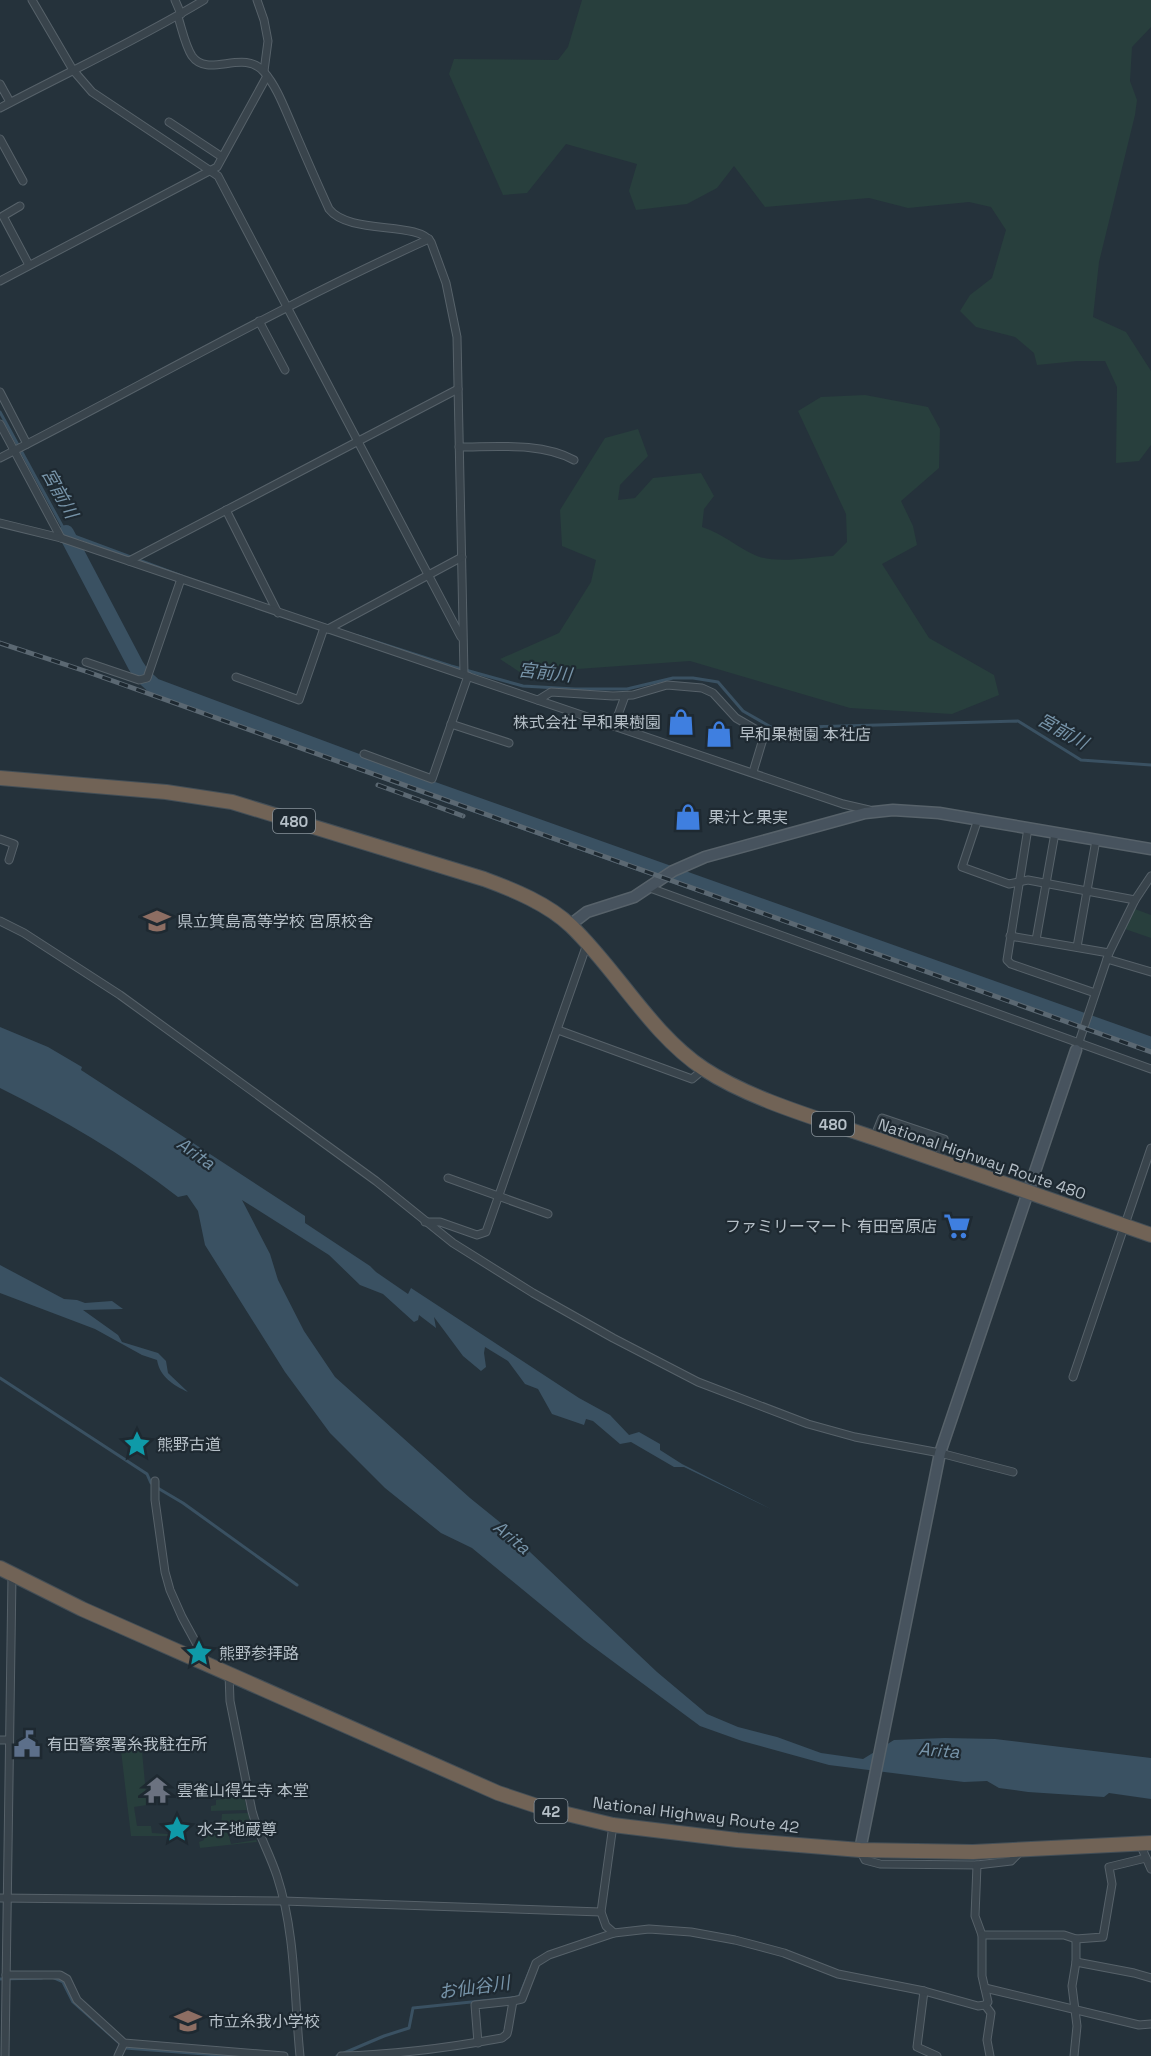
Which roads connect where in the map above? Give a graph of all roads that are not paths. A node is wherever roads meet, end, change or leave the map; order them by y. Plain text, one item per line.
1 (32, 0) edge
2 (175, 0) edge
3 (204, 0) edge
4 (257, 0) edge
5 (179, 16) junction
6 (73, 70) junction
7 (265, 74) junction
8 (0, 84) edge
9 (10, 102) junction
10 (0, 108) edge
11 (169, 122) dead end
12 (0, 140) edge
13 (222, 157) junction
14 (211, 170) junction
15 (23, 181) dead end
16 (20, 206) dead end
17 (429, 239) junction
18 (29, 265) junction
19 (0, 281) edge
20 (287, 306) junction
21 (259, 321) junction
22 (285, 370) dead end
23 (458, 389) junction
24 (0, 392) edge
25 (0, 424) edge
26 (357, 441) junction
27 (27, 444) junction
28 (459, 447) junction
29 (14, 451) junction
30 (0, 458) edge
31 (574, 460) dead end
32 (226, 510) junction
33 (0, 523) edge
34 (62, 538) junction
35 (462, 557) junction
36 (129, 561) junction
37 (428, 575) junction
38 (181, 579) junction
39 (278, 613) junction
40 (326, 628) junction
41 (463, 639) junction
42 (86, 662) dead end
43 (466, 675) junction
44 (236, 677) dead end
45 (625, 696) junction
46 (538, 700) junction
47 (451, 724) junction
48 (614, 726) junction
49 (509, 743) dead end
50 (364, 754) dead end
51 (753, 772) junction
52 (0, 778) edge
53 (875, 811) junction
54 (978, 819) junction
55 (1029, 828) junction
56 (1055, 833) junction
57 (0, 839) edge
58 (1096, 840) junction
59 (1151, 849) edge
60 (9, 860) dead end
61 (1151, 876) edge
62 (1020, 882) junction
63 (1046, 883) junction
64 (650, 888) junction
65 (1087, 891) junction
66 (1135, 900) junction
67 (0, 921) edge
68 (570, 925) junction
69 (1010, 936) junction
70 (1036, 940) junction
71 (588, 944) junction
72 (1077, 947) junction
73 (1108, 956) junction
74 (1151, 972) edge
75 (1095, 993) junction
76 (558, 1030) junction
77 (1077, 1046) junction
78 (704, 1069) junction
79 (1151, 1069) edge
80 (874, 1138) junction
81 (1151, 1148) edge
82 (938, 1160) junction
83 (447, 1178) dead end
84 (1028, 1192) junction
85 (500, 1198) junction
86 (548, 1214) dead end
87 (425, 1222) junction
88 (1124, 1226) junction
89 (1151, 1235) edge
90 (1073, 1377) dead end
91 (940, 1453) junction
92 (1013, 1472) dead end
93 (155, 1481) dead end
94 (6, 1571) edge
95 (207, 1664) junction
96 (229, 1673) junction
97 (0, 1740) edge
98 (9, 1740) junction
99 (612, 1825) junction
100 (1145, 1844) edge
101 (1024, 1848) junction
102 (860, 1851) junction
103 (1146, 1858) junction
104 (977, 1865) junction
105 (1151, 1869) edge
106 (3, 1898) edge
107 (283, 1901) junction
108 (601, 1912) junction
109 (614, 1933) junction
110 (981, 1935) junction
111 (1077, 1939) junction
112 (1076, 1962) junction
113 (6, 1975) junction
114 (1151, 1978) edge
115 (985, 1988) junction
116 (924, 1991) junction
117 (513, 2001) junction
118 (985, 2005) junction
119 (1076, 2011) junction
120 (1151, 2024) edge
121 (124, 2043) junction
122 (478, 2043) junction
123 (156, 2046) junction
124 (250, 2055) edge
125 (5, 2056) edge
126 (118, 2056) edge
127 (155, 2056) edge
128 (284, 2056) edge
129 (300, 2056) edge
130 (341, 2056) edge
131 (937, 2056) edge
132 (990, 2056) edge
133 (1074, 2056) edge

1 - 6 street
2 - 5 street
3 - 5 street
4 - 7 street
5 - 6 street
5 - 7 street
6 - 9 street
6 - 14 street
7 - 13 street
7 - 17 street
8 - 9 street
9 - 10 street
11 - 13 street
12 - 15 street
13 - 14 street
14 - 18 street
14 - 20 street
16 - 18 street
17 - 20 street
17 - 23 street
18 - 19 street
20 - 21 street
20 - 26 street
21 - 22 street
21 - 27 street
23 - 26 street
23 - 28 street
24 - 27 street
25 - 29 street
26 - 32 street
26 - 37 street
27 - 29 street
28 - 31 street
28 - 35 street
29 - 30 street
29 - 34 street
32 - 36 street
32 - 39 street
33 - 34 street
34 - 36 street
35 - 37 street
35 - 41 street
36 - 38 street
37 - 40 street
37 - 41 street
38 - 39 street
38 - 42 street
39 - 40 street
40 - 43 street
40 - 44 street
41 - 43 street
43 - 46 street
43 - 47 street
45 - 46 street
45 - 48 street
45 - 51 street
46 - 48 street
47 - 49 street
47 - 50 street
48 - 51 street
51 - 53 street
52 - 68 highway, National Highway Route 480 / 480
53 - 54 street
53 - 64 street
54 - 55 street
54 - 62 street
55 - 56 street
55 - 62 street
56 - 58 street
56 - 63 street
57 - 60 street
58 - 59 street
58 - 65 street
61 - 66 street
62 - 63 street
62 - 69 street
63 - 65 street
63 - 70 street
64 - 68 street
64 - 77 street
65 - 66 street
65 - 72 street
66 - 73 street
67 - 87 street
68 - 71 highway, National Highway Route 480 / 480
69 - 70 street
69 - 75 street
70 - 72 street
71 - 76 street
71 - 78 highway, National Highway Route 480 / 480
72 - 73 street
73 - 74 street
73 - 75 street
75 - 77 street
76 - 78 street
76 - 85 street
77 - 79 street
77 - 84 street
78 - 80 highway, National Highway Route 480 / 480
80 - 82 highway, National Highway Route 480 / 480
80 - 82 street
81 - 88 street
82 - 84 highway, National Highway Route 480 / 480
83 - 85 street
84 - 88 highway, National Highway Route 480 / 480
84 - 91 street
85 - 86 street
85 - 87 street
87 - 91 street
88 - 89 highway, National Highway Route 480 / 480
88 - 90 street
91 - 92 street
91 - 102 street
93 - 95 street
94 - 95 highway, National Highway Route 42 / 42
94 - 98 street
95 - 96 highway, National Highway Route 42 / 42
96 - 99 highway, National Highway Route 42 / 42
96 - 107 street
97 - 98 street
98 - 106 street
99 - 102 highway, National Highway Route 42 / 42
99 - 108 street
100 - 101 highway, National Highway Route 42 / 42
100 - 103 street
101 - 102 highway, National Highway Route 42 / 42
101 - 104 street
102 - 104 street
103 - 105 street
103 - 111 street
104 - 110 street
106 - 107 street
106 - 113 street
107 - 108 street
107 - 129 street
108 - 109 street
109 - 116 street
109 - 117 street
110 - 111 street
110 - 115 street
111 - 112 street
112 - 114 street
112 - 119 street
113 - 121 street
113 - 125 street
115 - 118 street
115 - 119 street
116 - 118 street
116 - 131 street
117 - 122 street
117 - 122 street
118 - 132 street
119 - 120 street
119 - 133 street
121 - 123 street
121 - 126 street
122 - 130 street
123 - 124 street
123 - 127 street
124 - 128 street

